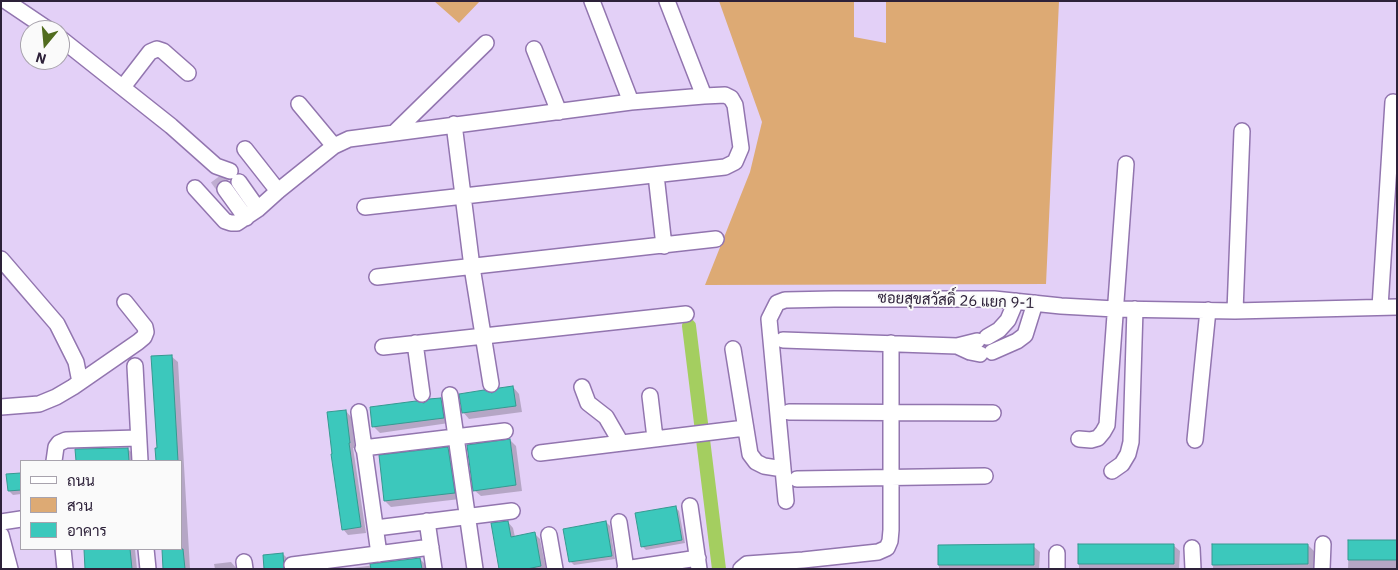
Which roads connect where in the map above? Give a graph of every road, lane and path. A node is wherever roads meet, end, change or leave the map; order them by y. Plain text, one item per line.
1 (6, 1) edge
2 (592, 1) edge
3 (667, 1) edge
4 (28, 7) edge
5 (40, 20) edge
6 (486, 43) dead end
7 (70, 46) edge
8 (534, 49) dead end
9 (188, 74) dead end
10 (123, 87) junction
11 (704, 96) junction
12 (631, 102) junction
13 (1393, 102) dead end
14 (300, 104) dead end
15 (559, 112) junction
16 (454, 124) junction
17 (1242, 131) dead end
18 (394, 132) junction
19 (334, 146) junction
20 (245, 149) dead end
21 (1126, 164) dead end
22 (656, 175) junction
23 (225, 177) junction
24 (195, 188) dead end
25 (278, 191) junction
26 (462, 197) junction
27 (366, 207) dead end
28 (258, 209) junction
29 (246, 218) junction
30 (716, 239) dead end
31 (664, 246) junction
32 (1, 259) edge
33 (472, 267) junction
34 (377, 277) dead end
35 (1016, 301) junction
36 (125, 302) dead end
37 (1034, 303) junction
38 (1380, 307) junction
39 (1397, 307) edge
40 (1115, 309) junction
41 (1135, 309) junction
42 (1208, 310) junction
43 (1235, 310) junction
44 (686, 314) dead end
45 (483, 337) junction
46 (783, 340) dead end
47 (415, 343) junction
48 (891, 343) junction
49 (987, 343) junction
50 (383, 347) dead end
51 (733, 349) dead end
52 (135, 366) dead end
53 (80, 382) junction
54 (491, 384) dead end
55 (582, 387) dead end
56 (422, 394) dead end
57 (450, 395) dead end
58 (650, 396) dead end
59 (1, 407) edge
60 (359, 412) dead end
61 (789, 412) dead end
62 (892, 413) junction
63 (993, 413) dead end
64 (745, 428) junction
65 (505, 431) dead end
66 (455, 437) junction
67 (138, 438) junction
68 (655, 438) junction
69 (1079, 438) dead end
70 (1195, 440) dead end
71 (621, 443) junction
72 (363, 448) junction
73 (540, 453) dead end
74 (54, 460) edge
75 (140, 460) edge
76 (783, 468) junction
77 (1112, 471) dead end
78 (985, 476) dead end
79 (892, 477) junction
80 (797, 479) dead end
81 (786, 502) dead end
82 (690, 506) dead end
83 (512, 511) dead end
84 (466, 516) junction
85 (20, 519) edge
86 (1, 522) edge
87 (427, 522) junction
88 (619, 522) dead end
89 (376, 528) junction
90 (1, 535) edge
91 (548, 535) dead end
92 (1323, 544) dead end
93 (431, 547) junction
94 (1192, 548) dead end
95 (63, 550) edge
96 (146, 550) edge
97 (379, 554) junction
98 (357, 563) edge
99 (698, 563) edge
100 (804, 564) edge
101 (292, 565) dead end
102 (10, 569) edge
103 (65, 569) edge
104 (148, 569) edge
105 (434, 569) edge
106 (475, 569) edge
107 (555, 569) edge
108 (626, 569) edge
109 (741, 569) edge
110 (1193, 569) edge
111 (1322, 569) edge

1 - 4 street
2 - 12 street
3 - 11 street
4 - 5 street
6 - 18 street
7 - 10 street
8 - 15 street
9 - 10 street
10 - 23 street
11 - 12 street
11 - 22 street
12 - 15 street
13 - 38 street
14 - 19 street
15 - 16 street
16 - 18 street
16 - 26 street
17 - 43 street
18 - 19 street
19 - 25 street
20 - 25 street
21 - 40 street
22 - 26 street
22 - 31 street
23 - 28 street
23 - 29 street
24 - 29 street
25 - 28 street
26 - 27 street
26 - 33 street
28 - 29 street
30 - 31 street
31 - 33 street
32 - 53 street
33 - 34 street
33 - 45 street
35 - 37 street, ซอยสุขสวัสดิ์ 26 แยก 9-1
35 - 49 street
35 - 76 street, ซอยสุขสวัสดิ์ 26 แยก 9-1
36 - 53 street
37 - 40 street, ซอยสุขสวัสดิ์ 26 แยก 9-1
37 - 49 street
38 - 39 street, ซอยสุขสวัสดิ์ 26 แยก 9-1
38 - 43 street, ซอยสุขสวัสดิ์ 26 แยก 9-1
40 - 41 street, ซอยสุขสวัสดิ์ 26 แยก 9-1
40 - 69 street
41 - 42 street, ซอยสุขสวัสดิ์ 26 แยก 9-1
41 - 77 street
42 - 43 street, ซอยสุขสวัสดิ์ 26 แยก 9-1
42 - 70 street
44 - 45 street
45 - 47 street
45 - 54 street
46 - 48 street
47 - 50 street
47 - 56 street
48 - 49 street
48 - 62 street
51 - 64 street
52 - 67 street
53 - 59 street
55 - 71 street
57 - 66 street
58 - 68 street
60 - 72 street
61 - 62 street
62 - 63 street
62 - 79 street
64 - 68 street
64 - 76 street
65 - 66 street
66 - 72 street
66 - 84 street
67 - 74 street
67 - 75 street
68 - 71 street
71 - 73 street
72 - 89 street
76 - 81 street, ซอยสุขสวัสดิ์ 26 แยก 9-1
78 - 79 street
79 - 80 street
79 - 100 street
82 - 99 street
83 - 84 street
84 - 87 street
84 - 106 street
85 - 86 street
87 - 89 street
87 - 93 street
88 - 108 street
89 - 97 street
90 - 102 street
91 - 107 street
92 - 111 street
93 - 97 street
93 - 105 street
94 - 110 street
95 - 103 street
96 - 104 street
97 - 98 street
98 - 101 street
99 - 108 street
100 - 109 street

